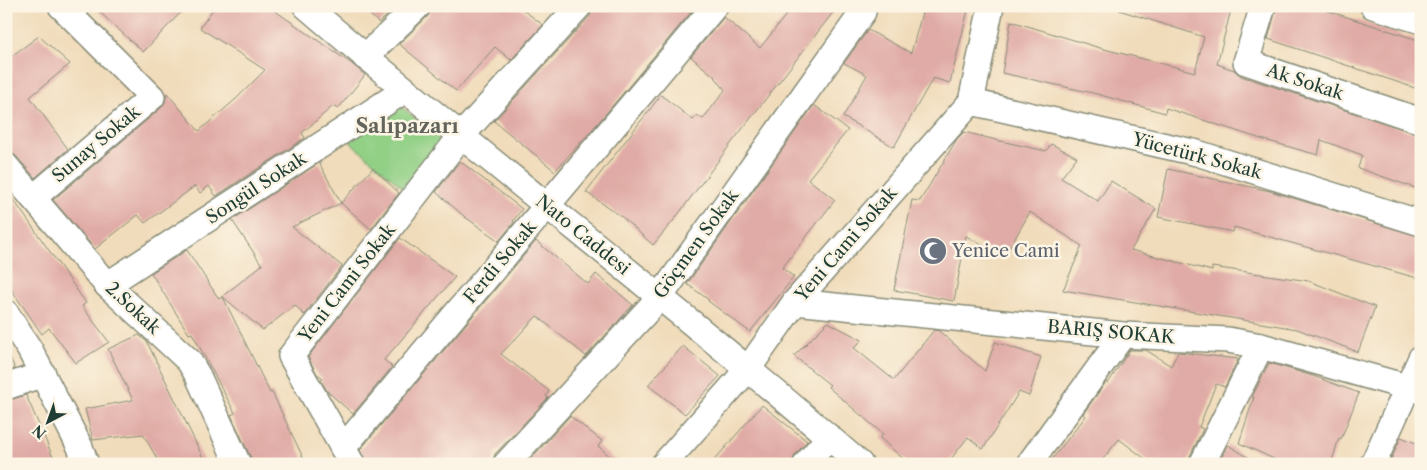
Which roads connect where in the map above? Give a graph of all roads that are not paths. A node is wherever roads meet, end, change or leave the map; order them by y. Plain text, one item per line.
1 (61, 6) edge
2 (306, 6) edge
3 (418, 6) edge
4 (579, 6) edge
5 (714, 6) edge
6 (864, 6) edge
7 (991, 6) edge
8 (1263, 6) edge
9 (1373, 6) edge
10 (1421, 21) edge
11 (365, 57) junction
12 (405, 90) junction
13 (971, 102) junction
14 (1421, 121) edge
15 (461, 136) junction
16 (6, 166) edge
17 (33, 198) junction
18 (547, 206) junction
19 (1421, 222) edge
20 (107, 285) junction
21 (660, 297) junction
22 (795, 302) junction
23 (6, 312) edge
24 (1123, 335) junction
25 (1261, 346) junction
26 (1421, 358) edge
27 (748, 369) junction
28 (43, 374) junction
29 (6, 387) edge
30 (1414, 389) edge
31 (829, 437) junction
32 (348, 456) edge
33 (86, 464) edge
34 (238, 464) edge
35 (506, 464) edge
36 (664, 464) edge
37 (806, 464) edge
38 (860, 464) edge
39 (1029, 464) edge
40 (1202, 464) edge
41 (1373, 464) edge

1 - 17 street, Sunay Sokak
2 - 11 street, Nato Caddesi
3 - 11 street
4 - 15 street
5 - 18 street, Ferdi Sokak
6 - 21 street, Göçmen Sokak
7 - 13 street, Yeni Cami Sokak
8 - 14 street, Ak Sokak
9 - 10 street
11 - 12 street, Nato Caddesi
12 - 15 street, Nato Caddesi
12 - 20 street, Songül Sokak
13 - 19 street, Yücetürk Sokak
13 - 22 street, Yeni Cami Sokak
15 - 18 street, Nato Caddesi
15 - 32 street, Yeni Cami Sokak
16 - 17 street, 2.Sokak
17 - 20 street, 2.Sokak
18 - 21 street, Nato Caddesi
18 - 32 street, Ferdi Sokak
20 - 34 street, 2.Sokak
21 - 27 street, Nato Caddesi
21 - 35 street, Göçmen Sokak
22 - 24 street, BARIŞ SOKAK
22 - 27 street, Yeni Cami Sokak
23 - 28 street
24 - 25 street, BARIŞ SOKAK
24 - 39 street
25 - 30 street, BARIŞ SOKAK
25 - 40 street
26 - 30 street
27 - 31 street, Nato Caddesi
27 - 36 street, Yeni Cami Sokak
28 - 29 street
28 - 33 street
30 - 41 street
31 - 37 street
31 - 38 street, Nato Caddesi

